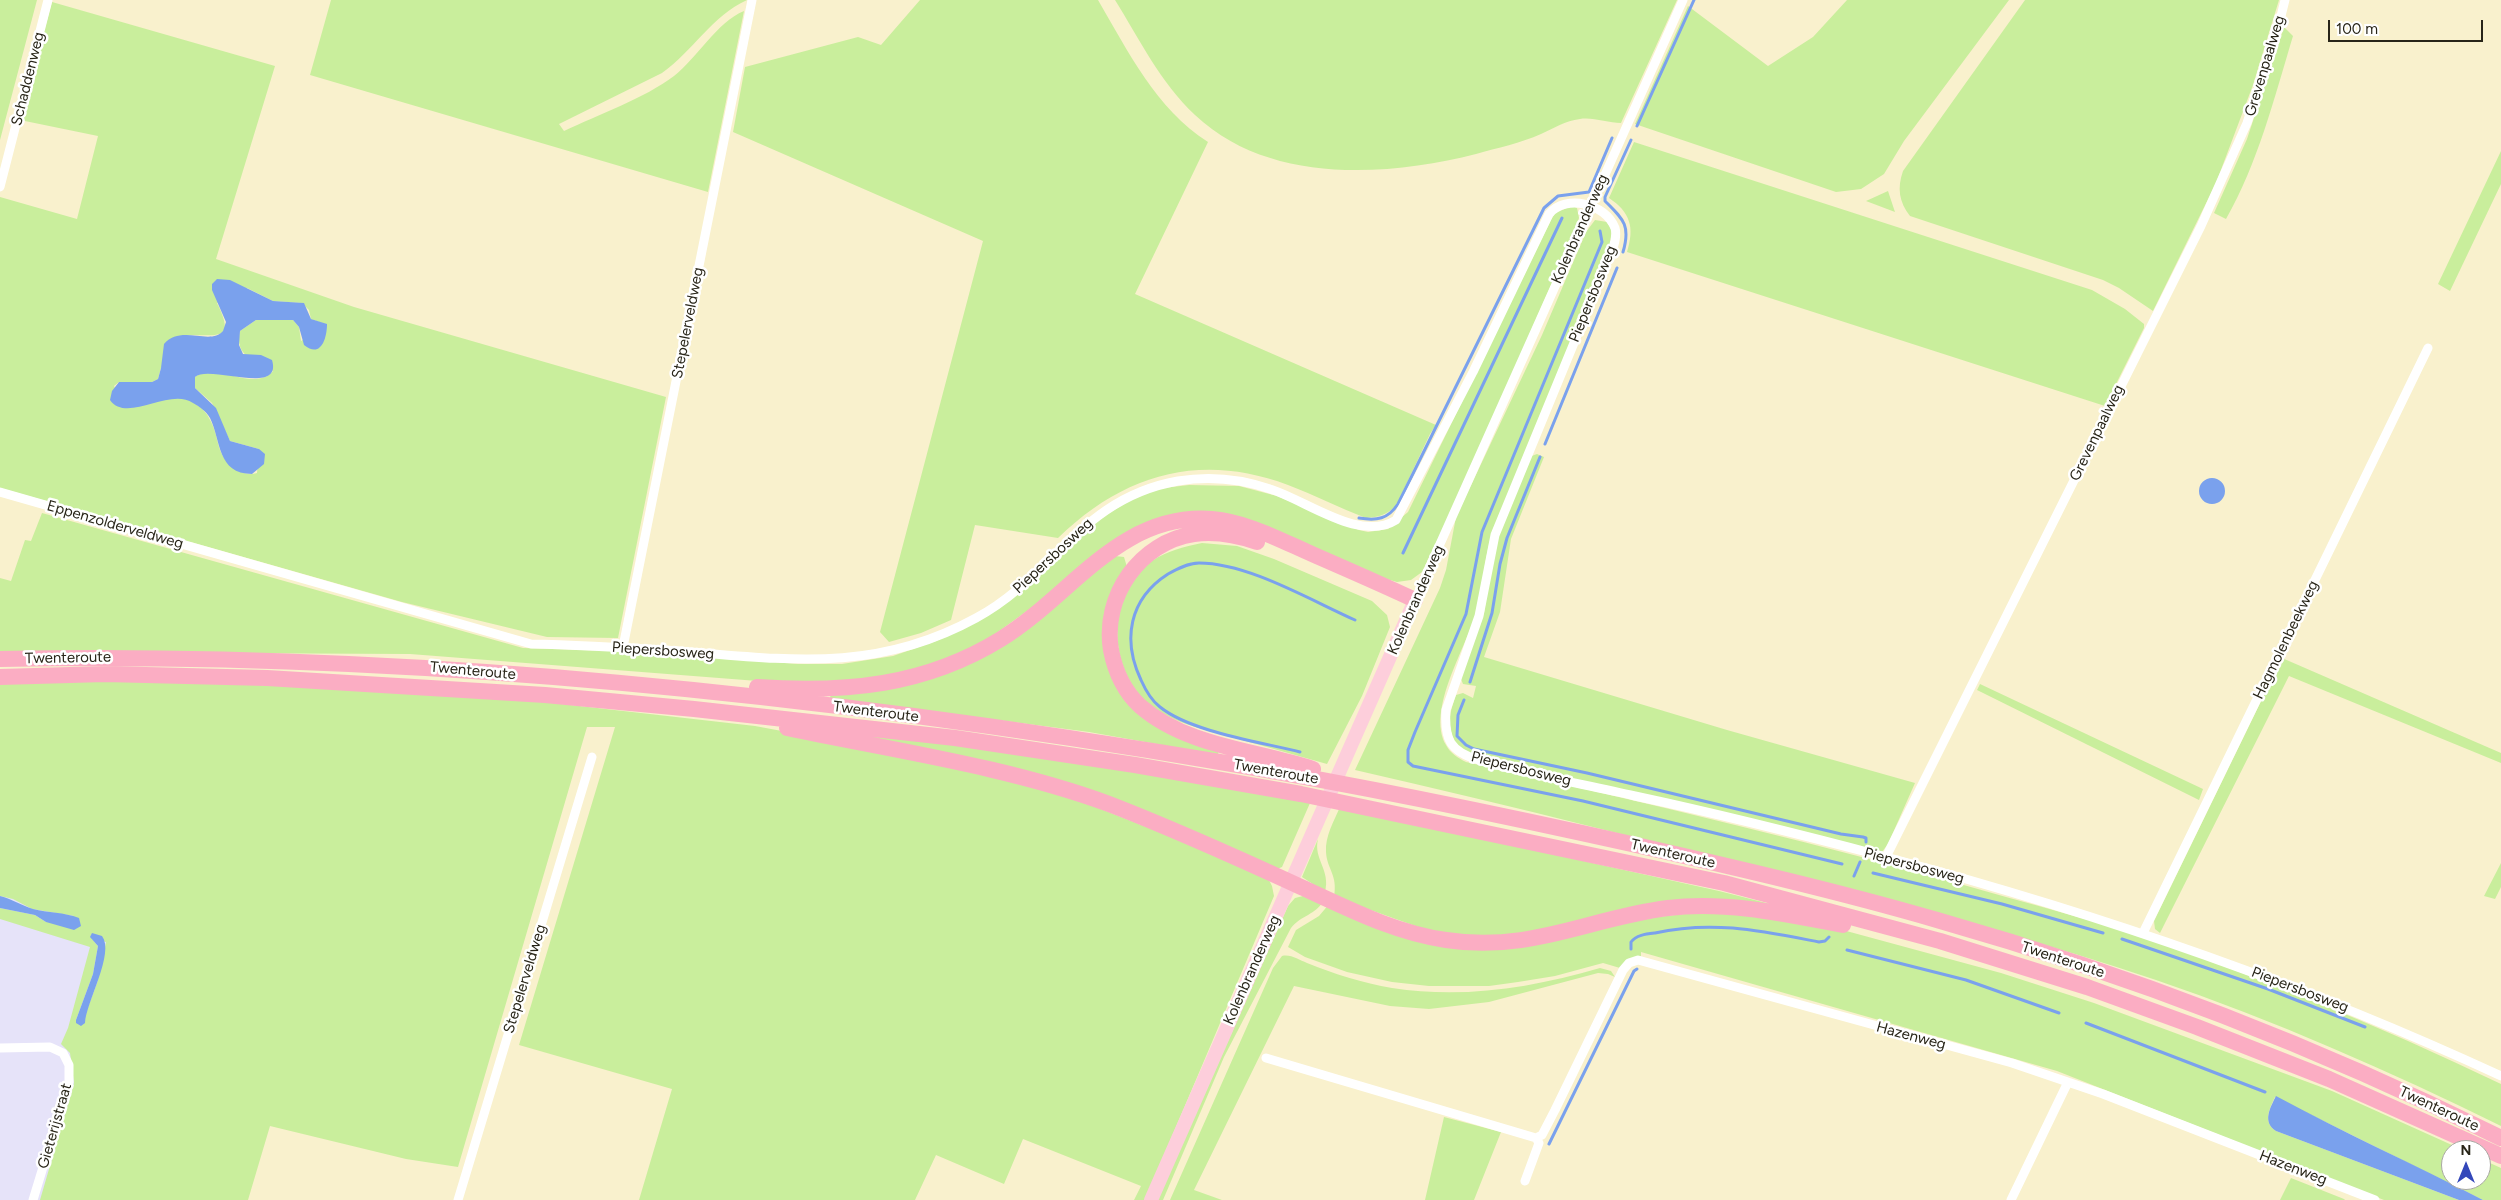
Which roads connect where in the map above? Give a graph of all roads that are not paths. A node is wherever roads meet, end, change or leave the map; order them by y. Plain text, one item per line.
1 (48, 0) edge
2 (752, 0) edge
3 (1683, 0) edge
4 (2286, 0) edge
5 (0, 187) edge
6 (1590, 206) junction
7 (2428, 348) dead end
8 (0, 492) edge
9 (231, 559) joint
10 (1413, 604) junction
11 (623, 647) junction
12 (0, 659) edge
13 (0, 677) edge
14 (613, 682) junction
15 (694, 709) junction
16 (592, 757) dead end
17 (1364, 787) junction
18 (1886, 857) junction
19 (1291, 882) junction
20 (2143, 933) junction
21 (1940, 941) junction
22 (0, 1048) edge
23 (1266, 1058) dead end
24 (2501, 1076) edge
25 (2068, 1082) junction
26 (1536, 1138) junction
27 (2501, 1138) edge
28 (2501, 1156) edge
29 (1525, 1181) dead end
30 (33, 1200) edge
31 (458, 1200) edge
32 (1151, 1200) edge
33 (2011, 1200) edge
34 (2375, 1200) edge

1 - 5 street, Schaddenweg
2 - 11 street, Stepelerveldweg
3 - 6 street, Kolenbranderweg
4 - 18 street, Grevenpaalweg
6 - 10 street, Kolenbranderweg
6 - 11 street, Piepersbosweg
6 - 18 street, Piepersbosweg
7 - 20 street, Hagmolenbeekweg
8 - 9 street, Eppenzolderveldweg
9 - 11 street, Piepersbosweg
10 - 14 highway
10 - 17 highway
10 - 19 main road, Kolenbranderweg
12 - 14 highway, Twenteroute
13 - 15 highway, Twenteroute
14 - 17 highway, Twenteroute
15 - 19 highway
15 - 21 highway, Twenteroute
16 - 31 street, Stepelerveldweg
17 - 27 highway, Twenteroute
18 - 20 street, Piepersbosweg
19 - 21 highway
19 - 32 main road, Kolenbranderweg
20 - 24 street, Piepersbosweg
21 - 28 highway, Twenteroute
22 - 30 street, Gieterijstraat
23 - 26 street
25 - 26 street, Hazenweg
25 - 33 street
25 - 34 street, Hazenweg
26 - 29 street

